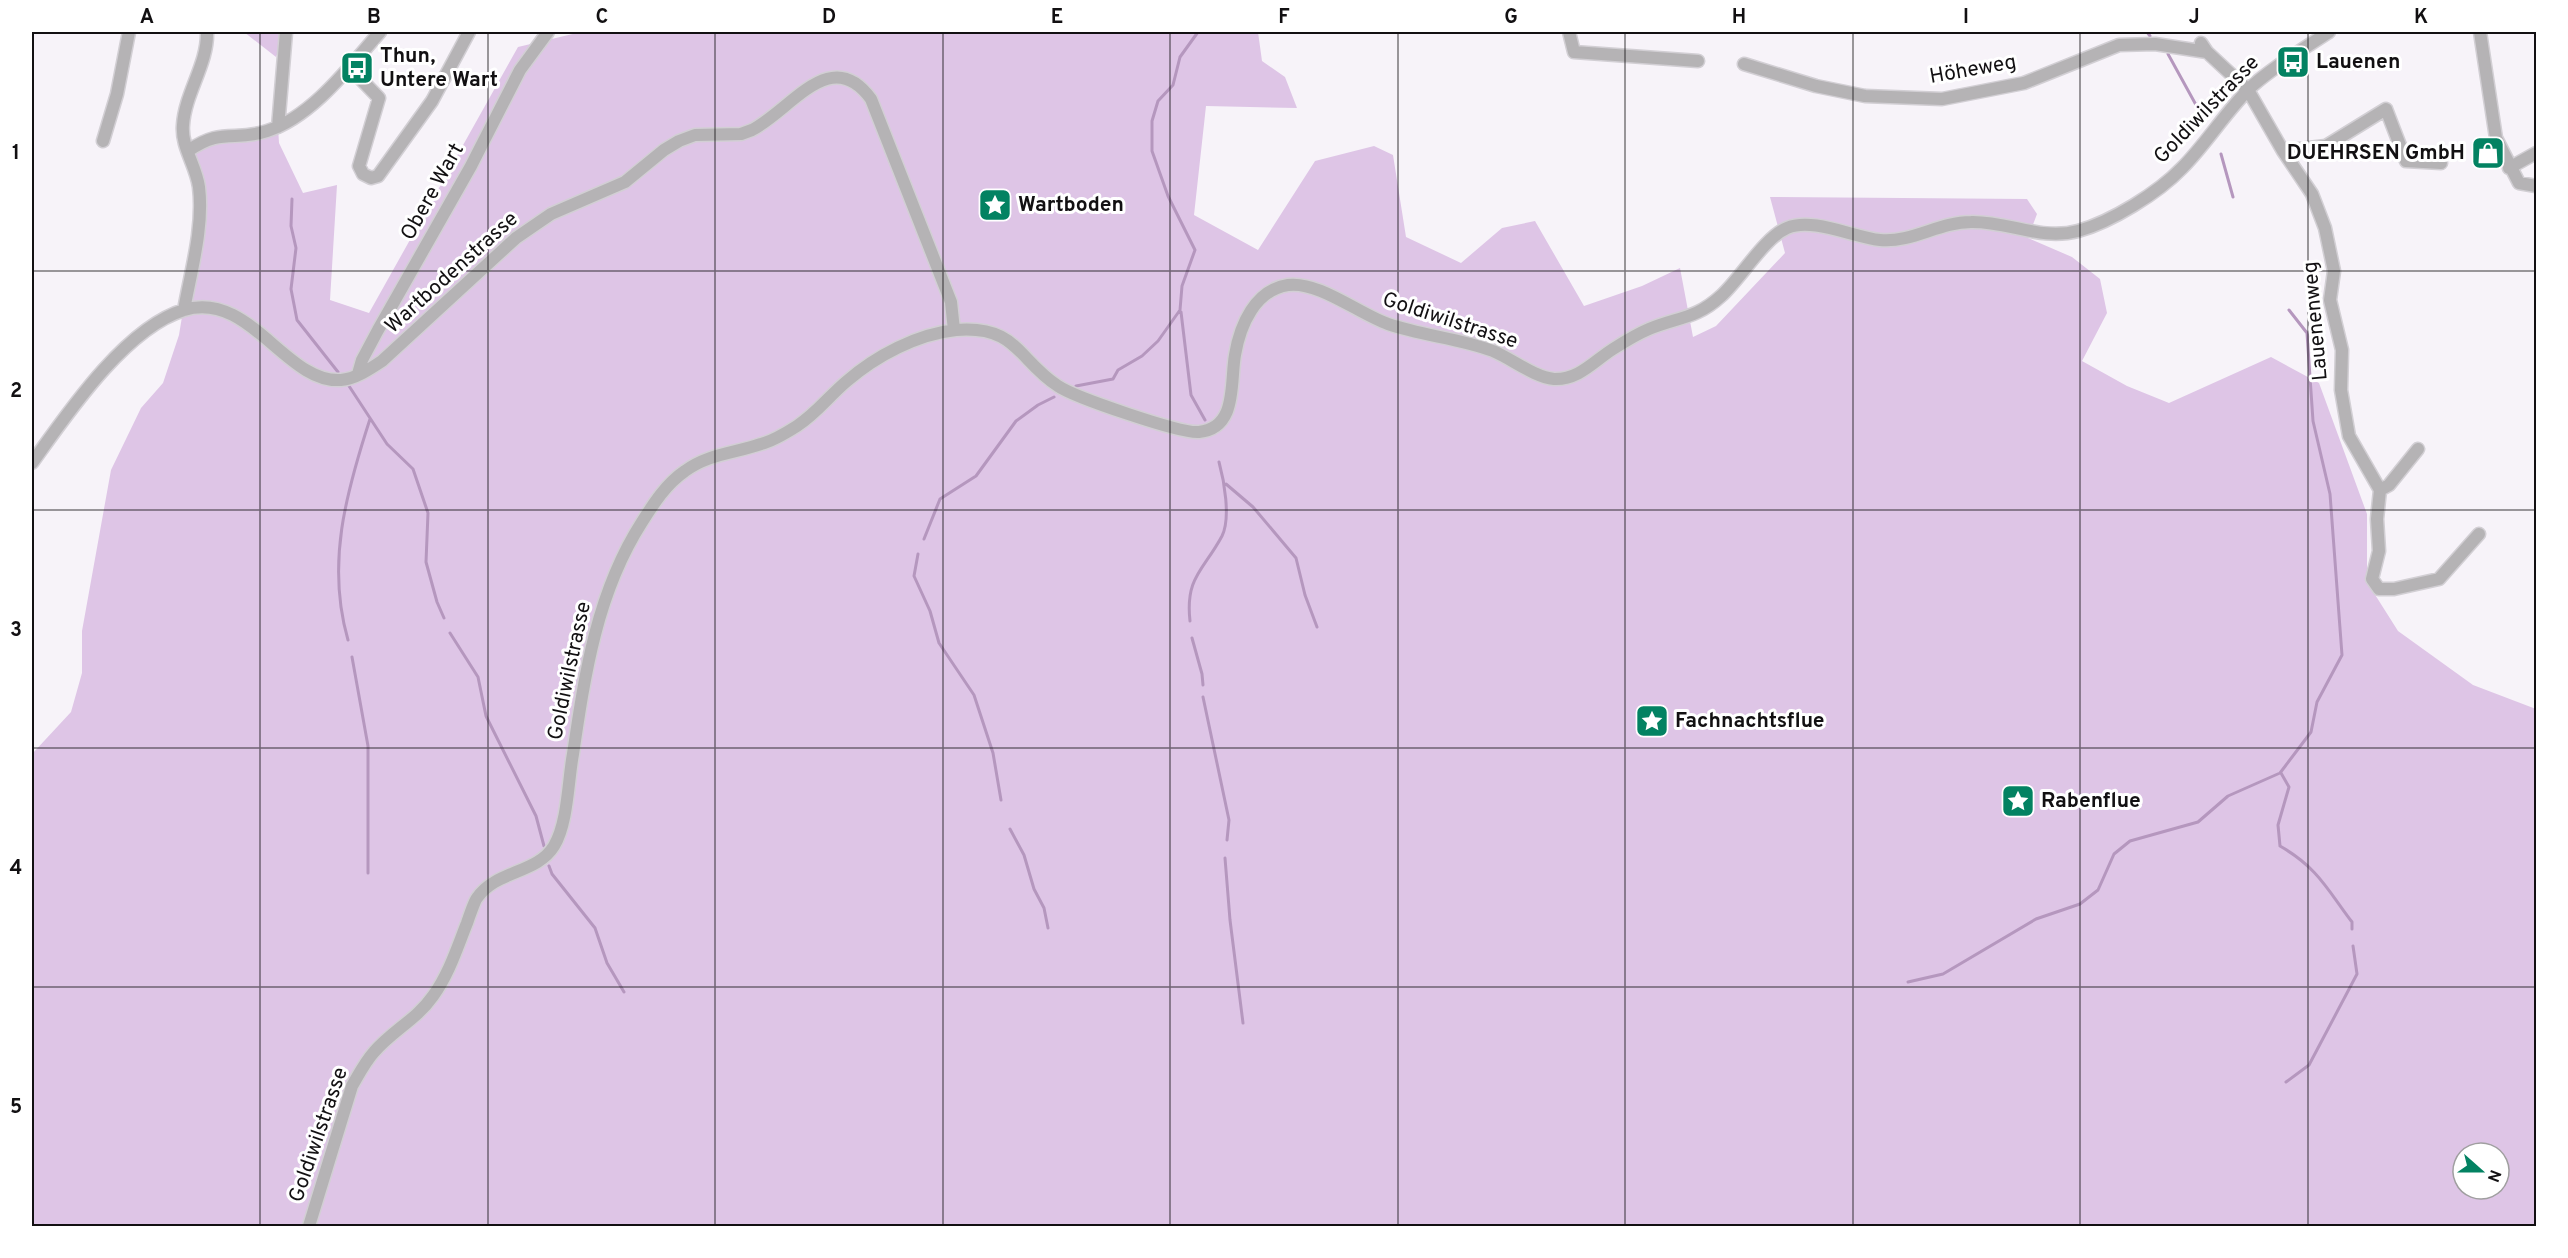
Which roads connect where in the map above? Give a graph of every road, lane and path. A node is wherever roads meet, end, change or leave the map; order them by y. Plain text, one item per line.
1 (129, 32) edge
2 (207, 32) edge
3 (286, 32) edge
4 (380, 32) edge
5 (469, 32) edge
6 (548, 32) edge
7 (1569, 32) edge
8 (2329, 32) edge
9 (2480, 32) edge
10 (2204, 47) joint
11 (1698, 61) dead end
12 (1744, 64) dead end
13 (350, 68) junction
14 (2248, 90) junction
15 (278, 127) junction
16 (103, 141) dead end
17 (188, 151) junction
18 (2283, 151) junction
19 (2536, 153) edge
20 (2441, 163) dead end
21 (2509, 168) junction
22 (2536, 186) edge
23 (184, 310) junction
24 (954, 330) junction
25 (358, 374) junction
26 (2418, 448) dead end
27 (32, 463) edge
28 (2380, 490) junction
29 (2478, 534) dead end
30 (309, 1227) edge

1 - 16 street
2 - 17 street
3 - 15 street
4 - 13 street
5 - 13 street
6 - 25 street, Obere Wart
7 - 11 street
8 - 14 street, Goldiwilstrasse
9 - 21 street
10 - 12 street, Höheweg
10 - 14 street, Lauenenweg
13 - 15 street
14 - 18 street, Lauenenweg
14 - 24 street, Goldiwilstrasse
15 - 17 street
17 - 23 street
18 - 20 street
18 - 28 street, Lauenenweg
19 - 21 street
21 - 22 street
23 - 25 street, Wartbodenstrasse
23 - 27 street, Wartbodenstrasse
24 - 25 street, Wartbodenstrasse
24 - 30 street, Goldiwilstrasse
26 - 28 street
28 - 29 street

